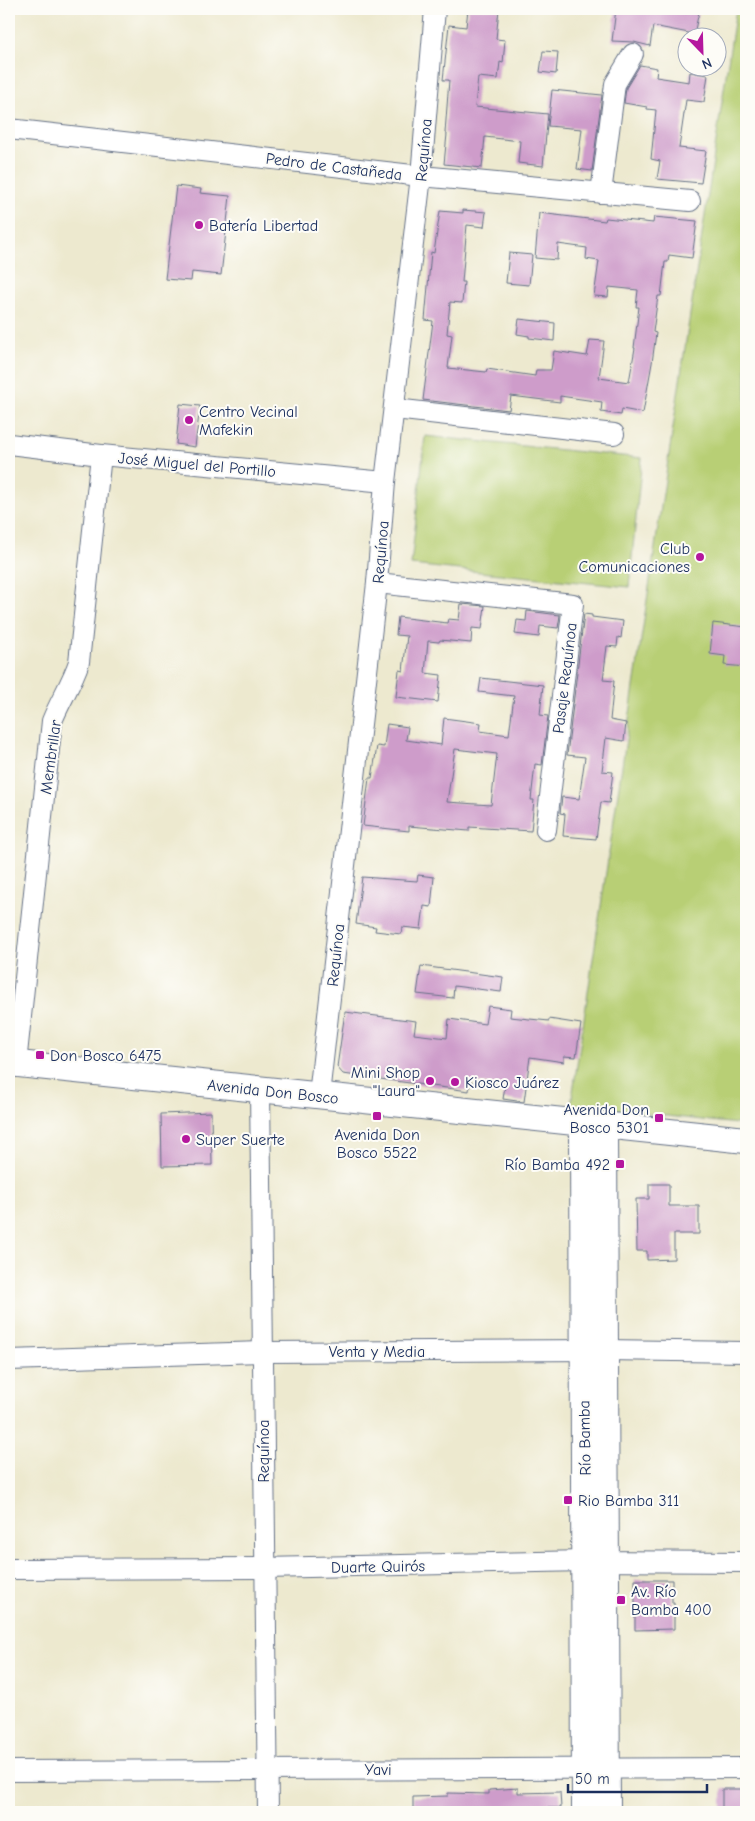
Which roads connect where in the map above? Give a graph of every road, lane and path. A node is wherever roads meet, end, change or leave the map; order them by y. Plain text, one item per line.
1 (435, 9) edge
2 (633, 54) dead end
3 (9, 129) edge
4 (421, 176) junction
5 (601, 193) junction
6 (690, 200) dead end
7 (395, 409) junction
8 (614, 434) dead end
9 (9, 444) edge
10 (101, 455) junction
11 (385, 482) junction
12 (377, 583) junction
13 (546, 830) dead end
14 (12, 1064) edge
15 (260, 1089) junction
16 (319, 1095) junction
17 (593, 1124) junction
18 (746, 1140) edge
19 (593, 1350) junction
20 (263, 1352) junction
21 (746, 1352) edge
22 (9, 1360) edge
23 (595, 1561) junction
24 (746, 1562) edge
25 (264, 1568) junction
26 (9, 1569) edge
27 (596, 1768) junction
28 (746, 1768) edge
29 (268, 1770) junction
30 (9, 1771) edge
31 (268, 1812) edge
32 (585, 1812) edge
33 (607, 1812) edge

1 - 4 street, Requínoa
2 - 5 street
3 - 4 street, Pedro de Castañeda
4 - 5 street, Pedro de Castañeda
4 - 7 street, Requínoa
5 - 6 street, Pedro de Castañeda
7 - 8 street
7 - 11 street, Requínoa
9 - 10 street, José Miguel del Portillo
10 - 11 street, José Miguel del Portillo
10 - 14 street, Membrillar
11 - 12 street, Requínoa
12 - 13 street, Pasaje Requínoa
12 - 16 street, Requínoa
14 - 15 main road, Avenida Don Bosco
15 - 16 main road, Avenida Don Bosco
15 - 20 street, Requínoa
16 - 17 main road, Avenida Don Bosco
17 - 18 main road, Avenida Don Bosco
17 - 19 main road, Río Bamba
19 - 20 street, Venta y Media
19 - 21 street, Venta y Media
19 - 23 main road, Río Bamba
20 - 22 street, Venta y Media
20 - 25 street, Requínoa
23 - 24 street, Duarte Quirós
23 - 25 street, Duarte Quirós
23 - 27 main road, Río Bamba
25 - 26 street, Duarte Quirós
25 - 29 street, Requínoa
27 - 28 street, Yavi
27 - 29 street, Yavi
27 - 32 main road, Río Bamba
27 - 33 main road, Río Bamba
29 - 30 street, Yavi
29 - 31 street, Requínoa

